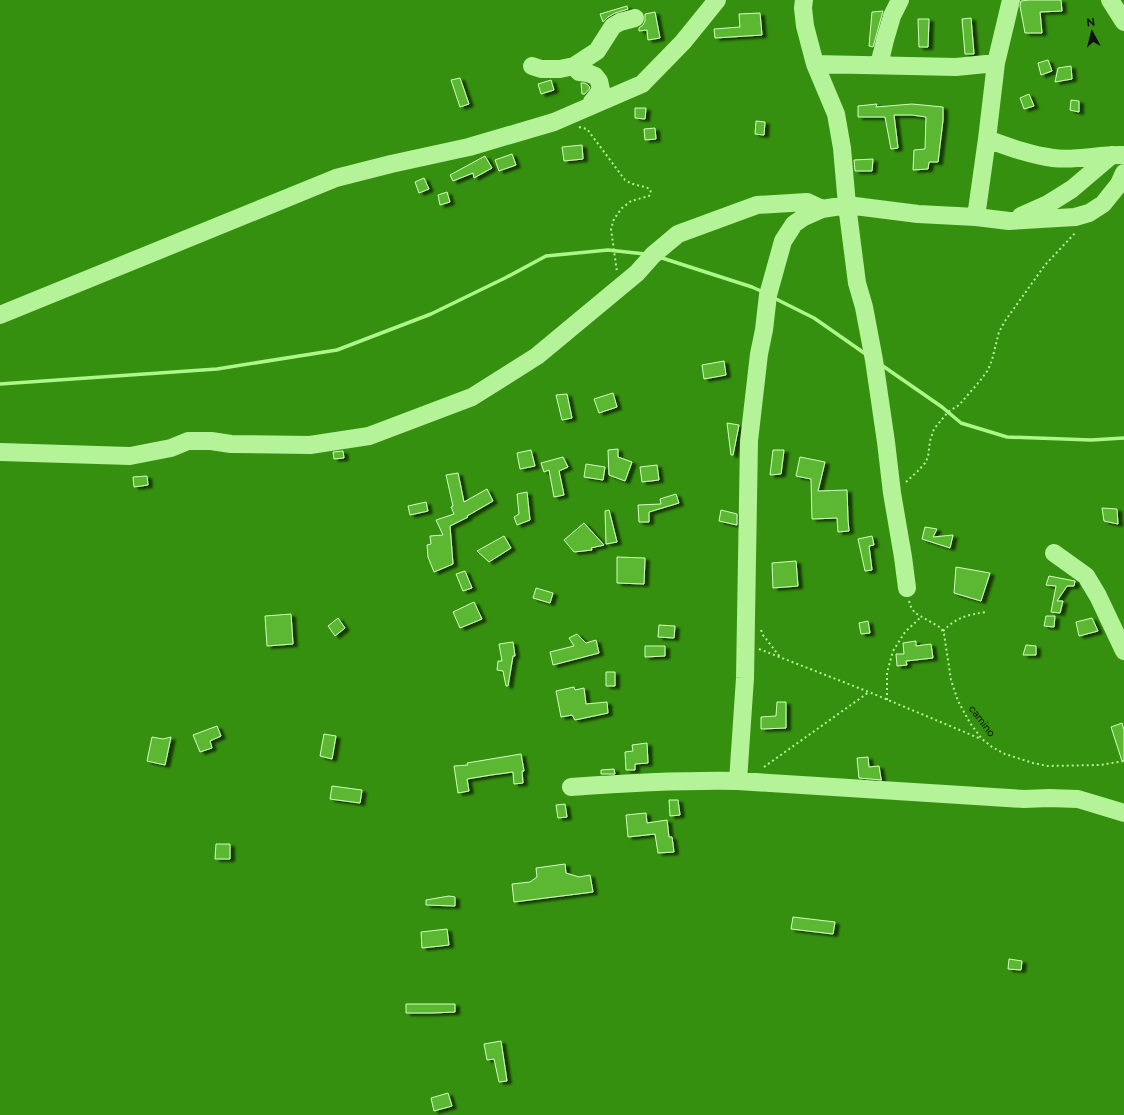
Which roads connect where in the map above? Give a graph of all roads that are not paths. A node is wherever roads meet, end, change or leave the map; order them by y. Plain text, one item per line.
1 (717, 0) edge
2 (804, 0) edge
3 (900, 0) edge
4 (1011, 0) edge
5 (1110, 0) edge
6 (635, 18) dead end
7 (1124, 22) edge
8 (815, 64) junction
9 (996, 64) junction
10 (879, 65) junction
11 (532, 66) dead end
12 (574, 66) junction
13 (591, 106) junction
14 (987, 139) junction
15 (1118, 155) edge
16 (1124, 173) edge
17 (847, 205) junction
18 (822, 209) junction
19 (976, 217) junction
20 (1009, 221) junction
21 (0, 315) edge
22 (0, 452) edge
23 (1054, 553) dead end
24 (907, 588) road end
25 (1124, 651) edge
26 (738, 781) junction
27 (571, 787) dead end
28 (1124, 813) edge

1 - 13 street
2 - 8 street
3 - 10 street
4 - 9 street
5 - 7 street
6 - 12 street
8 - 10 street
8 - 17 street
9 - 10 street
9 - 14 street
11 - 12 street
12 - 13 street
13 - 21 street
14 - 15 street
14 - 19 street
15 - 20 street
16 - 20 street
17 - 18 street
17 - 19 street
17 - 24 street
18 - 22 street
18 - 26 street
19 - 20 street
23 - 25 street
26 - 27 street
26 - 28 street

